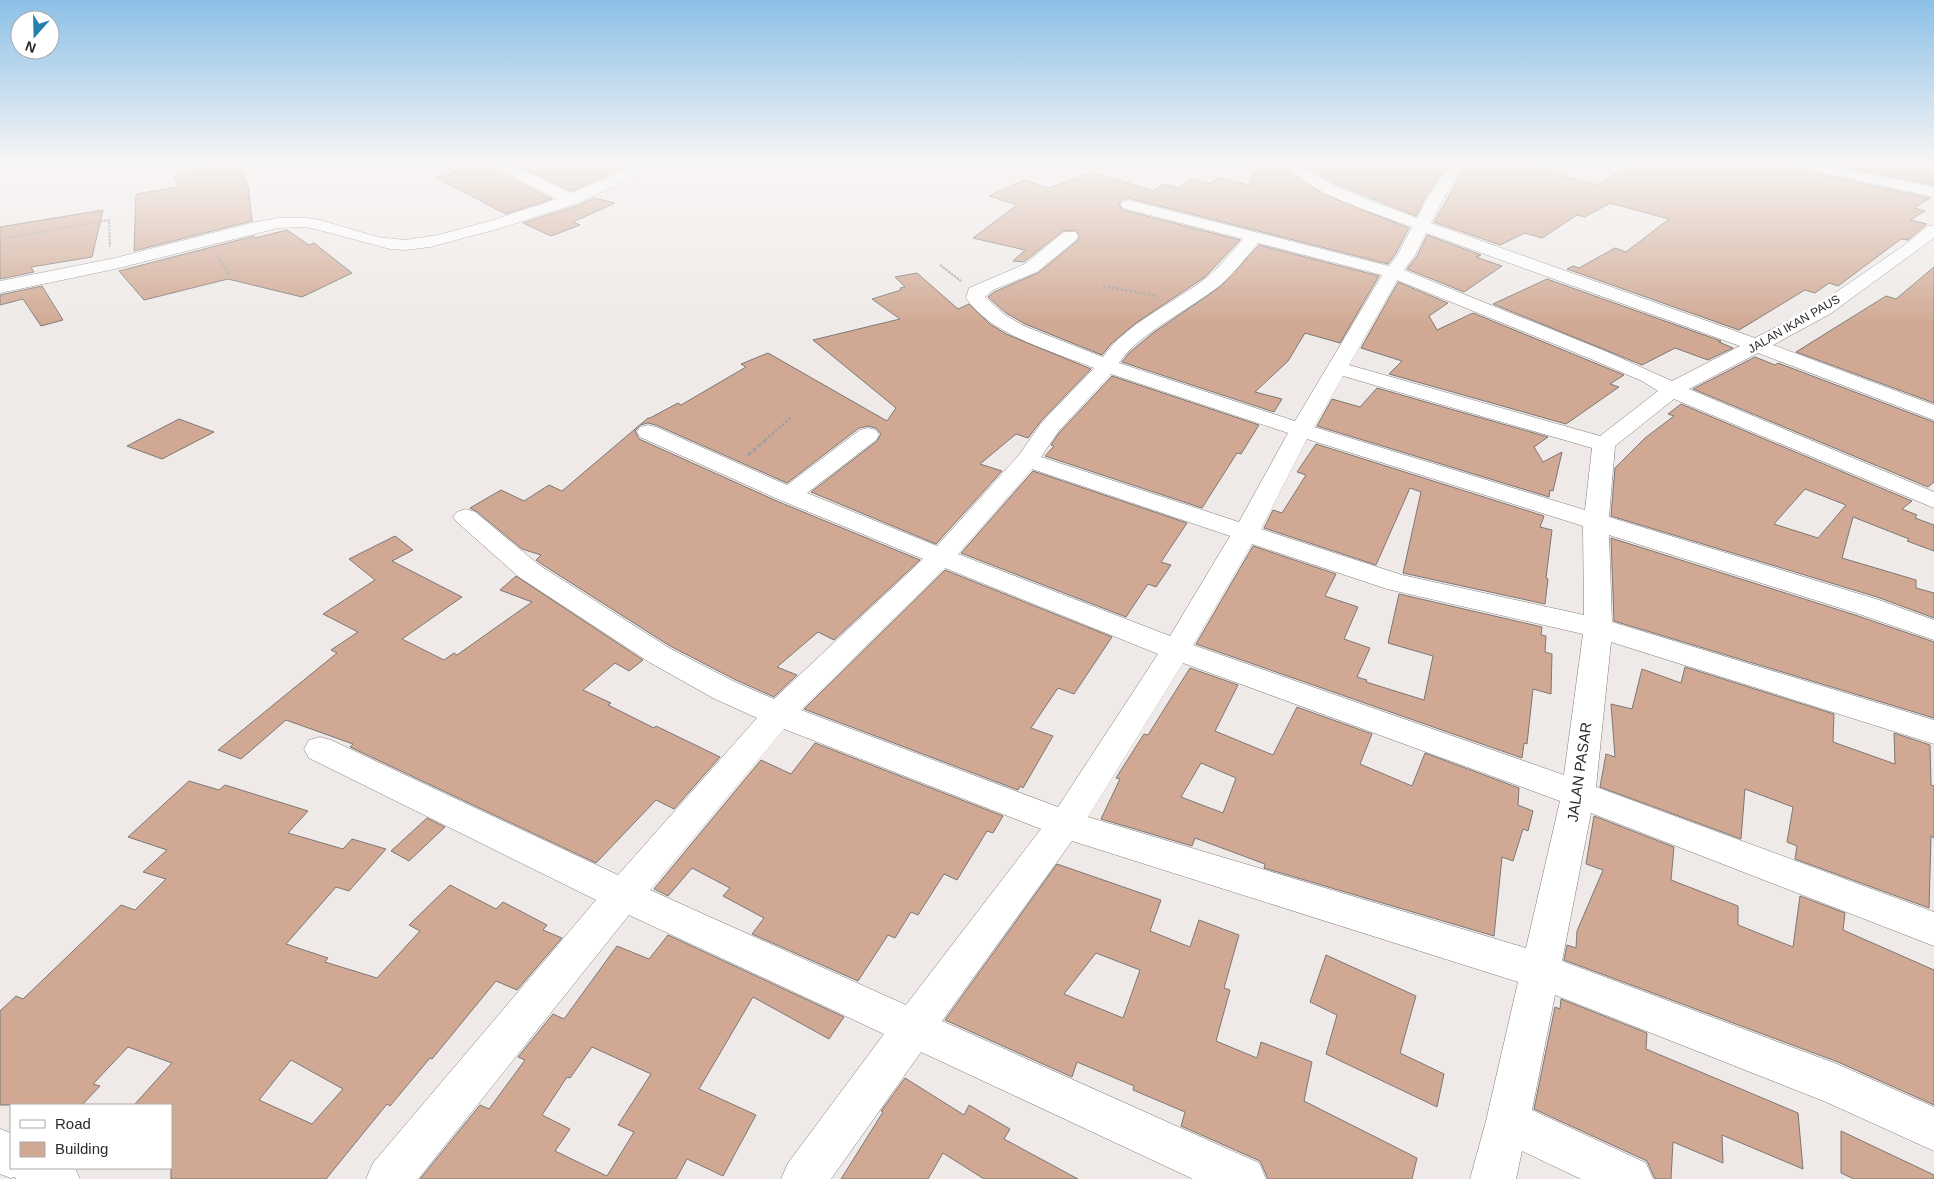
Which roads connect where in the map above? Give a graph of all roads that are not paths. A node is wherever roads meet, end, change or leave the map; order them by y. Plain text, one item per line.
1 (524, 217) edge
2 (1176, 217) edge
3 (1400, 217) edge
4 (1426, 217) edge
5 (1422, 226) junction
6 (1934, 230) edge
7 (1070, 236) dead end
8 (1254, 237) junction
9 (1393, 272) junction
10 (0, 287) edge
11 (1760, 345) junction
12 (1107, 366) junction
13 (1337, 368) junction
14 (1672, 390) junction
15 (1934, 413) edge
16 (1301, 430) junction
17 (648, 432) dead end
18 (868, 435) dead end
19 (1604, 444) junction
20 (1027, 460) junction
21 (789, 495) junction
22 (1934, 501) edge
23 (466, 517) dead end
24 (1596, 522) junction
25 (1246, 532) junction
26 (941, 558) junction
27 (1598, 628) junction
28 (1934, 630) edge
29 (1176, 650) junction
30 (778, 714) junction
31 (1934, 732) edge
32 (320, 749) dead end
33 (1578, 794) junction
34 (1065, 824) junction
35 (623, 895) junction
36 (1934, 929) edge
37 (1541, 971) junction
38 (913, 1028) junction
39 (1508, 1120) junction
40 (1934, 1129) edge
41 (36, 1169) edge
42 (57, 1179) edge
43 (389, 1179) edge
44 (804, 1179) edge
45 (1243, 1179) edge
46 (1493, 1179) edge
47 (1630, 1179) edge

1 - 10 street
2 - 8 street
3 - 5 street
4 - 5 street
5 - 9 street
5 - 11 street
6 - 11 street, JALAN IKAN PAUS
7 - 12 street
8 - 9 street
8 - 12 street
9 - 13 street
9 - 14 street
11 - 14 street, JALAN IKAN PAUS
11 - 15 street
12 - 16 street
12 - 20 street
13 - 16 street
13 - 19 street
14 - 19 street
14 - 22 street
16 - 24 street
16 - 25 street
17 - 21 street
18 - 21 street
19 - 24 street, JALAN PASAR
20 - 25 street
20 - 26 street
21 - 26 street
23 - 30 street
24 - 27 street, JALAN PASAR
24 - 28 street
25 - 27 street
25 - 29 street
26 - 29 street
26 - 30 street
27 - 31 street
27 - 33 street, JALAN PASAR
29 - 33 street
29 - 34 street
30 - 34 street
30 - 35 street
32 - 35 street
33 - 36 street
33 - 37 street, JALAN PASAR
34 - 37 street
34 - 38 street
35 - 38 street
35 - 43 street
37 - 39 street, JALAN PASAR
37 - 40 street
38 - 44 street
38 - 45 street
39 - 46 street, JALAN PASAR
39 - 47 street
41 - 42 street

